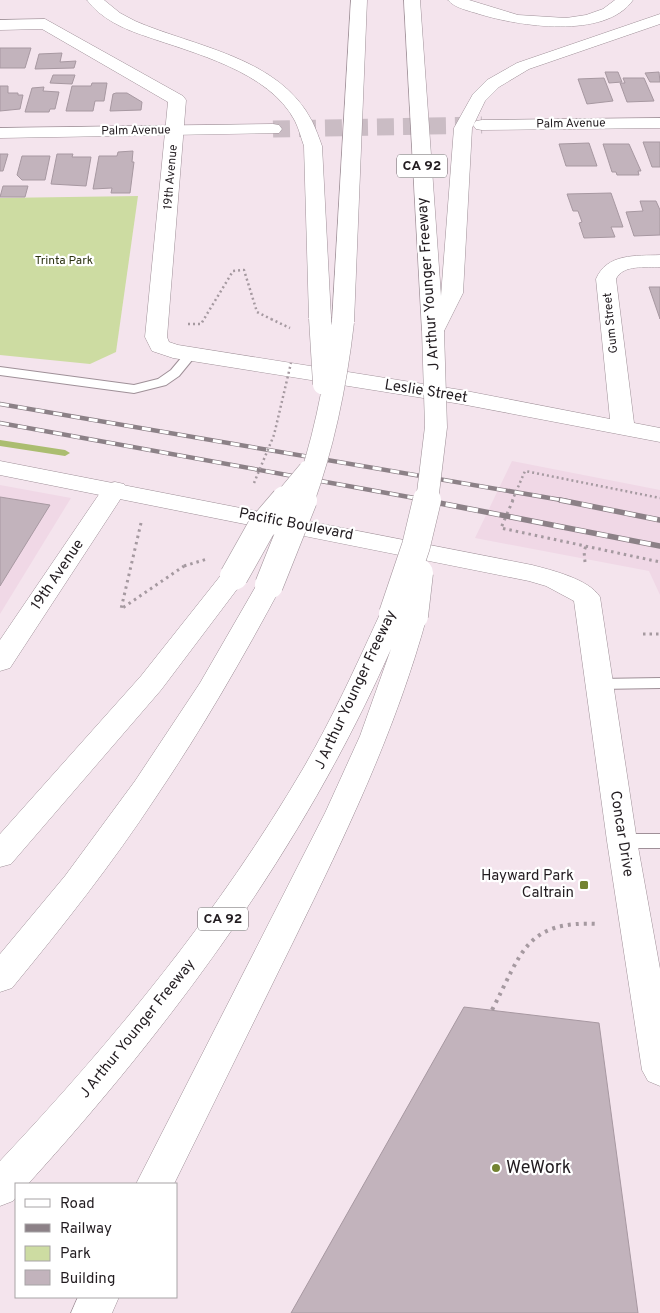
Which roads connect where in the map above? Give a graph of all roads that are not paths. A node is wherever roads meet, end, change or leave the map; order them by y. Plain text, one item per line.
1 (95, 0) edge
2 (359, 0) edge
3 (412, 0) edge
4 (456, 0) edge
5 (625, 0) edge
6 (660, 19) edge
7 (0, 25) edge
8 (660, 123) edge
9 (482, 125) tunnel mouth
10 (273, 129) tunnel mouth
11 (175, 130) junction
12 (0, 133) edge
13 (660, 261) edge
14 (433, 331) junction
15 (159, 336) joint
16 (191, 354) junction
17 (0, 371) edge
18 (328, 420) junction
19 (623, 428) junction
20 (660, 435) edge
21 (318, 460) junction
22 (0, 468) edge
23 (115, 489) junction
24 (587, 598) joint
25 (403, 615) junction
26 (0, 661) edge
27 (660, 683) edge
28 (599, 684) junction
29 (622, 841) junction
30 (660, 841) edge
31 (0, 855) edge
32 (0, 978) edge
33 (660, 1070) edge
34 (155, 1183) edge
35 (0, 1188) edge
36 (98, 1298) edge
37 (91, 1313) edge

1 - 18 main road, bridge
2 - 18 main road, bridge
3 - 14 main road, J Arthur Younger Freeway / CA 92
4 - 5 main road
6 - 14 main road
7 - 11 main road, 19th Avenue
8 - 9 main road, Palm Avenue
10 - 11 main road, Palm Avenue
11 - 12 main road, Palm Avenue
11 - 15 main road, 19th Avenue
13 - 19 main road, Gum Street
14 - 25 main road, J Arthur Younger Freeway / CA 92, bridge
15 - 16 main road, Leslie Street
16 - 17 lane
16 - 19 main road, Leslie Street
18 - 21 main road, bridge
19 - 20 main road, Leslie Street
21 - 31 main road, bridge
21 - 32 main road, bridge
22 - 23 main road, Pacific Boulevard
23 - 24 main road, Pacific Boulevard
23 - 26 main road, 19th Avenue
24 - 28 main road, Concar Drive
25 - 34 main road
25 - 35 main road, J Arthur Younger Freeway / CA 92
27 - 28 lane
28 - 29 main road, Concar Drive
29 - 30 lane
29 - 33 main road, Concar Drive
36 - 37 main road

